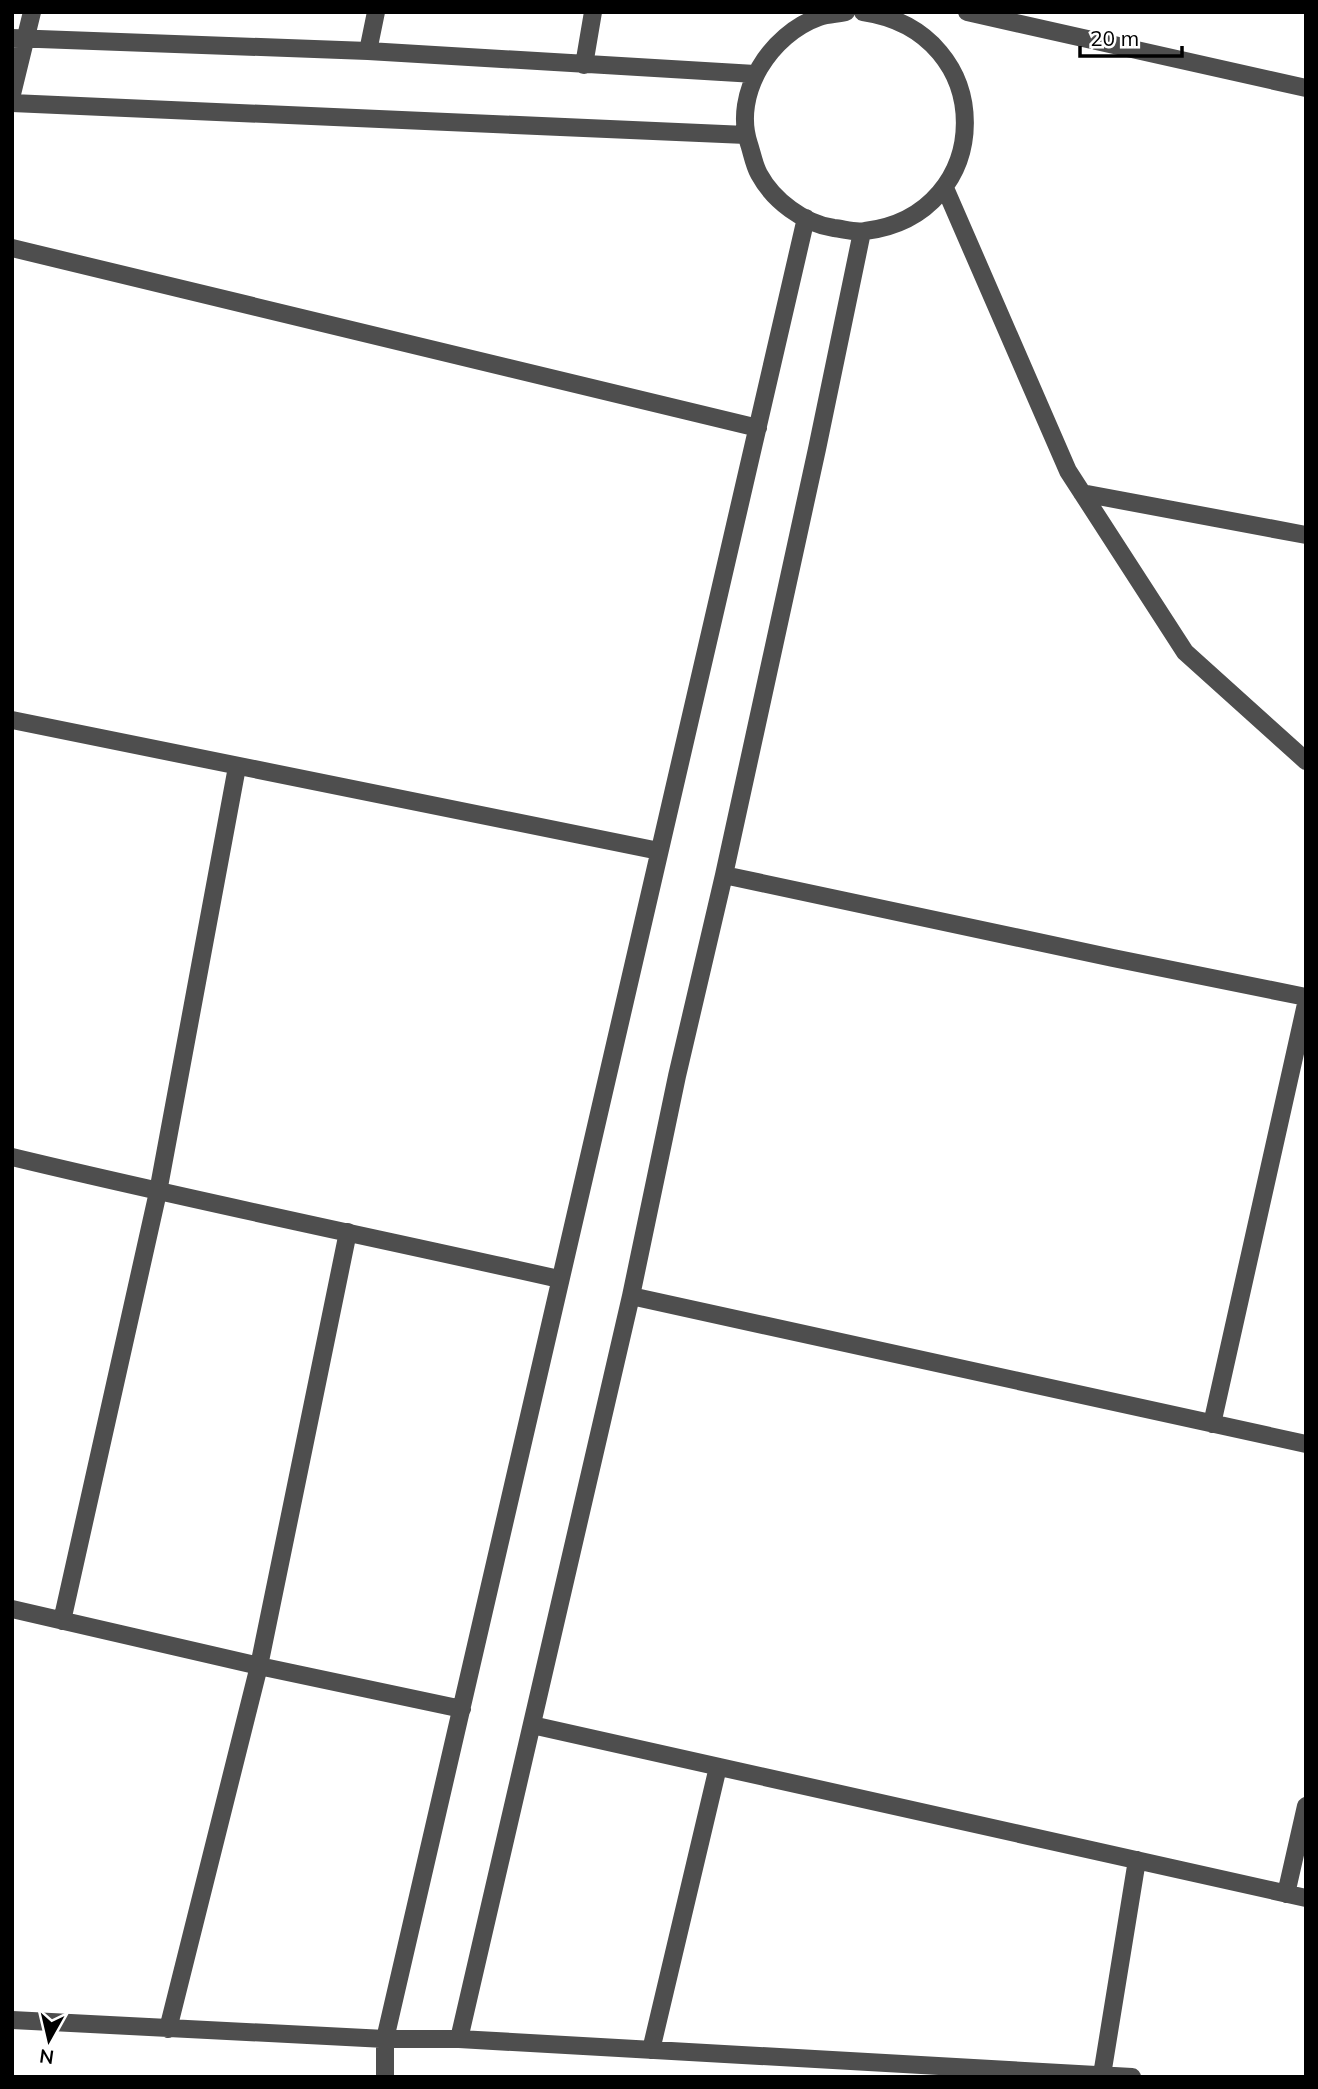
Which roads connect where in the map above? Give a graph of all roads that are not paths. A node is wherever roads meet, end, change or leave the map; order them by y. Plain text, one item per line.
1 (32, 12) edge
2 (376, 12) edge
3 (593, 12) edge
4 (846, 12) edge
5 (863, 12) edge
6 (967, 12) edge
7 (887, 14) edge
8 (19, 39) edge
9 (368, 51) junction
10 (584, 65) junction
11 (755, 75) junction
12 (1306, 88) edge
13 (12, 94) edge
14 (12, 103) edge
15 (746, 135) junction
16 (945, 188) junction
17 (806, 218) junction
18 (862, 232) junction
19 (12, 248) edge
20 (758, 428) junction
21 (1083, 493) junction
22 (1306, 535) edge
23 (12, 720) edge
24 (1306, 761) edge
25 (237, 767) junction
26 (659, 851) junction
27 (724, 876) junction
28 (1306, 997) edge
29 (1306, 1003) edge
30 (12, 1157) edge
31 (158, 1192) junction
32 (348, 1232) junction
33 (559, 1279) junction
34 (631, 1296) junction
35 (1212, 1424) junction
36 (1306, 1444) edge
37 (12, 1609) edge
38 (62, 1621) junction
39 (259, 1666) junction
40 (462, 1709) junction
41 (532, 1725) junction
42 (719, 1767) junction
43 (1306, 1805) edge
44 (1136, 1860) junction
45 (1286, 1894) junction
46 (1306, 1898) edge
47 (12, 2020) edge
48 (169, 2029) junction
49 (385, 2039) junction
50 (459, 2039) junction
51 (652, 2050) junction
52 (1102, 2075) edge
53 (385, 2077) edge
54 (1132, 2077) edge

1 - 8 street
2 - 9 street
3 - 10 street
4 - 11 street
5 - 7 street
6 - 12 street
7 - 16 street
8 - 9 street
8 - 13 street
9 - 10 street
10 - 11 street
11 - 15 street
14 - 15 street
15 - 17 street
16 - 18 street
16 - 21 street
17 - 18 street
17 - 20 street
18 - 27 street
19 - 20 street
20 - 26 street
21 - 22 street
21 - 24 street
23 - 25 street
25 - 26 street
25 - 31 street
26 - 33 street
27 - 28 street
27 - 34 street
29 - 35 street
30 - 31 street
31 - 32 street
31 - 38 street
32 - 33 street
32 - 39 street
33 - 40 street
34 - 35 street
34 - 41 street
35 - 36 street
37 - 38 street
38 - 39 street
39 - 40 street
39 - 48 street
40 - 49 street
41 - 42 street
41 - 50 street
42 - 44 street
42 - 51 street
43 - 45 street
44 - 45 street
44 - 52 street
45 - 46 street
47 - 48 street
48 - 49 street
49 - 50 street
49 - 53 street
50 - 51 street
51 - 52 street
52 - 54 street

